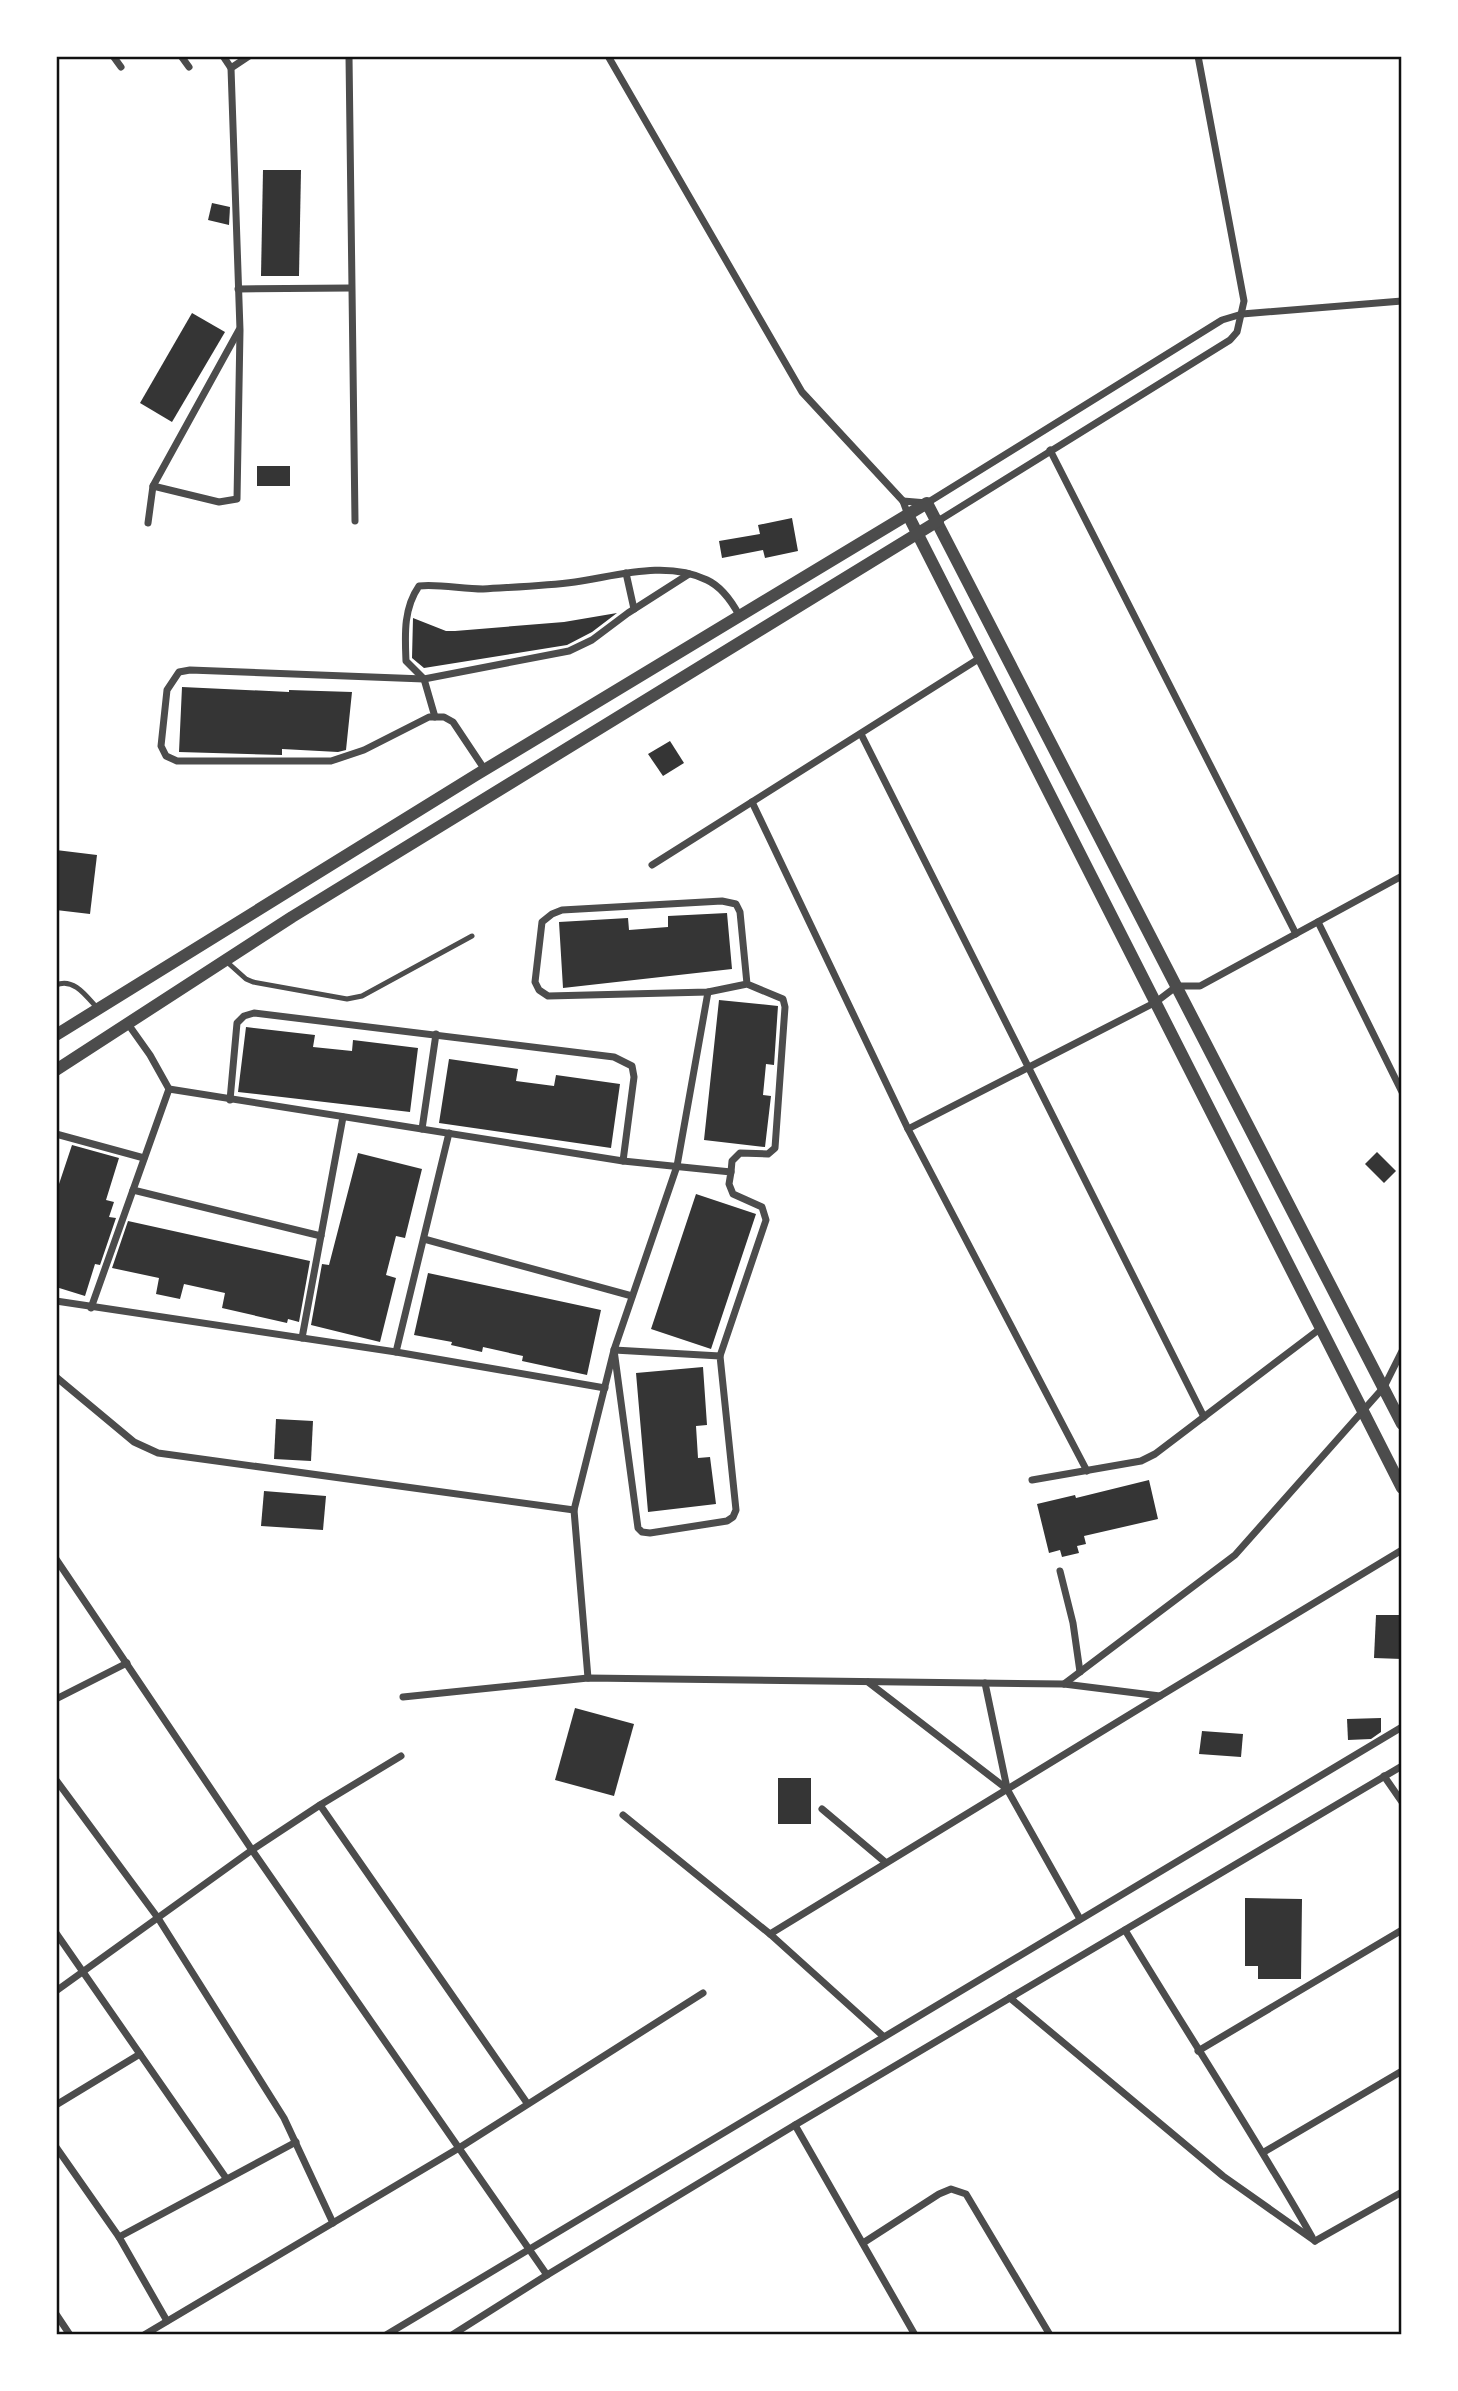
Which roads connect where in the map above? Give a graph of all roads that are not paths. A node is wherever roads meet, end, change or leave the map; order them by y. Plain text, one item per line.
1 (113, 56) edge
2 (181, 56) edge
3 (223, 56) edge
4 (248, 56) edge
5 (349, 56) edge
6 (608, 56) edge
7 (1198, 56) edge
8 (189, 67) dead end
9 (121, 68) dead end
10 (231, 68) junction
11 (351, 288) junction
12 (238, 289) junction
13 (1402, 301) edge
14 (1242, 314) junction
15 (240, 330) junction
16 (1050, 450) junction
17 (153, 486) junction
18 (903, 501) junction
19 (927, 503) junction
20 (908, 515) junction
21 (938, 521) junction
22 (355, 522) dead end
23 (148, 523) dead end
24 (917, 532) junction
25 (626, 573) junction
26 (689, 574) junction
27 (634, 609) junction
28 (739, 615) junction
29 (752, 634) junction
30 (981, 658) junction
31 (424, 679) junction
32 (435, 717) junction
33 (860, 734) junction
34 (485, 770) junction
35 (496, 791) junction
36 (752, 802) junction
37 (652, 865) dead end
38 (1402, 876) edge
39 (1318, 922) junction
40 (1296, 933) junction
41 (472, 936) dead end
42 (225, 960) junction
43 (747, 984) junction
44 (56, 985) edge
45 (1177, 986) junction
46 (708, 992) junction
47 (1156, 1002) junction
48 (98, 1009) junction
49 (128, 1024) junction
50 (436, 1034) junction
51 (56, 1035) edge
52 (1029, 1069) junction
53 (56, 1070) edge
54 (169, 1089) junction
55 (1402, 1092) edge
56 (230, 1100) junction
57 (343, 1117) junction
58 (422, 1129) junction
59 (908, 1129) junction
60 (449, 1133) junction
61 (56, 1134) edge
62 (144, 1158) junction
63 (623, 1161) junction
64 (677, 1166) junction
65 (731, 1172) junction
66 (133, 1190) junction
67 (321, 1236) junction
68 (424, 1239) junction
69 (632, 1296) junction
70 (56, 1301) edge
71 (91, 1308) junction
72 (1321, 1328) junction
73 (302, 1338) junction
74 (614, 1350) junction
75 (1402, 1351) edge
76 (396, 1352) junction
77 (720, 1356) junction
78 (56, 1377) edge
79 (1384, 1387) junction
80 (605, 1388) junction
81 (1363, 1410) junction
82 (1204, 1417) junction
83 (1402, 1424) edge
84 (1087, 1472) junction
85 (1032, 1480) dead end
86 (1402, 1488) edge
87 (573, 1510) junction
88 (1402, 1550) edge
89 (56, 1559) edge
90 (1060, 1571) dead end
91 (65, 1572) junction
92 (56, 1578) edge
93 (127, 1663) junction
94 (1080, 1672) junction
95 (588, 1678) junction
96 (868, 1682) junction
97 (985, 1683) junction
98 (1063, 1684) junction
99 (1160, 1696) junction
100 (403, 1697) dead end
101 (56, 1699) edge
102 (1402, 1727) edge
103 (401, 1756) dead end
104 (1402, 1766) edge
105 (1384, 1776) junction
106 (56, 1780) edge
107 (1007, 1789) junction
108 (1402, 1802) edge
109 (320, 1805) junction
110 (822, 1809) dead end
111 (623, 1815) dead end
112 (252, 1850) junction
113 (885, 1862) junction
114 (158, 1919) junction
115 (1080, 1919) junction
116 (1125, 1930) junction
117 (1402, 1930) edge
118 (56, 1933) edge
119 (770, 1934) junction
120 (83, 1972) junction
121 (56, 1991) edge
122 (703, 1993) dead end
123 (1010, 1998) junction
124 (883, 2036) junction
125 (1198, 2051) junction
126 (140, 2054) junction
127 (1402, 2071) edge
128 (527, 2103) junction
129 (56, 2105) edge
130 (795, 2125) junction
131 (296, 2142) junction
132 (56, 2147) edge
133 (459, 2148) junction
134 (1265, 2152) junction
135 (226, 2178) junction
136 (1402, 2192) edge
137 (332, 2223) junction
138 (119, 2237) junction
139 (1315, 2241) junction
140 (863, 2244) junction
141 (528, 2248) junction
142 (547, 2275) junction
143 (56, 2314) edge
144 (167, 2321) junction
145 (70, 2335) edge
146 (144, 2335) edge
147 (386, 2335) edge
148 (452, 2335) edge
149 (915, 2335) edge
150 (1050, 2335) edge

1 - 9 street
2 - 8 street
3 - 10 street
4 - 10 street
5 - 11 street
6 - 18 street
7 - 14 street
10 - 12 street
11 - 12 street
11 - 22 street
12 - 15 street
13 - 14 street
14 - 16 street
14 - 19 street
15 - 17 street
15 - 17 street
16 - 21 street
16 - 40 street
17 - 23 street
18 - 19 street
18 - 20 street
19 - 20 street
19 - 21 street
20 - 24 street
20 - 28 street
21 - 24 street
21 - 45 street
24 - 29 street
24 - 30 street
25 - 26 street
25 - 27 street
25 - 31 street
26 - 27 street
26 - 28 street
27 - 31 street
28 - 29 street
28 - 34 street
29 - 35 street
30 - 33 street
30 - 47 street
31 - 32 street
31 - 32 street
32 - 34 street
33 - 36 street
33 - 52 street
34 - 35 street
34 - 48 street
35 - 42 street
36 - 37 street
36 - 59 street
38 - 39 street
39 - 40 street
39 - 55 street
40 - 45 street
41 - 42 lane
42 - 49 street
43 - 46 street
43 - 46 street
43 - 65 street
44 - 48 lane
45 - 47 street
45 - 79 street
46 - 64 street
47 - 52 street
47 - 72 street
48 - 51 street
49 - 53 street
49 - 54 street
50 - 56 street
50 - 58 street
50 - 63 street
52 - 59 street
52 - 82 street
54 - 56 street
54 - 62 street
56 - 57 street
57 - 58 street
57 - 67 street
58 - 60 street
59 - 84 street
60 - 63 street
60 - 68 street
61 - 62 street
62 - 66 street
63 - 64 street
64 - 65 street
64 - 69 street
65 - 77 street
66 - 67 street
66 - 71 street
67 - 73 street
68 - 69 street
68 - 76 street
69 - 74 street
70 - 71 street
71 - 73 street
72 - 81 street
72 - 82 street
73 - 76 street
74 - 77 street
74 - 77 street
74 - 80 street
75 - 79 street
76 - 80 street
78 - 87 street
79 - 81 street
79 - 83 street
80 - 87 street
81 - 86 street
81 - 94 street
82 - 84 street
84 - 85 street
87 - 95 street
88 - 99 street
89 - 91 street
90 - 94 street
91 - 92 street
91 - 93 street
93 - 101 street
93 - 112 street
94 - 98 street
95 - 96 street
95 - 100 street
96 - 97 street
96 - 107 street
97 - 98 street
97 - 107 street
98 - 99 street
99 - 107 street
102 - 115 street
103 - 109 street
104 - 105 street
105 - 108 street
105 - 116 street
106 - 114 street
107 - 113 street
107 - 115 street
109 - 112 street
109 - 128 street
110 - 113 street
111 - 119 street
112 - 114 street
112 - 133 street
113 - 119 street
114 - 120 street
114 - 131 street
115 - 124 street
116 - 123 street
116 - 125 street
117 - 125 street
118 - 120 street
119 - 124 street
120 - 121 street
120 - 126 street
122 - 128 street
123 - 130 street
123 - 139 street
124 - 141 street
125 - 134 street
126 - 129 street
126 - 135 street
127 - 134 street
128 - 133 street
130 - 140 street
130 - 142 street
131 - 135 street
131 - 137 street
132 - 138 street
133 - 137 street
133 - 141 street
134 - 139 street
135 - 138 street
136 - 139 street
137 - 144 street
138 - 144 street
140 - 149 street
140 - 150 street
141 - 142 street
141 - 147 street
142 - 148 street
143 - 145 street
144 - 146 street

